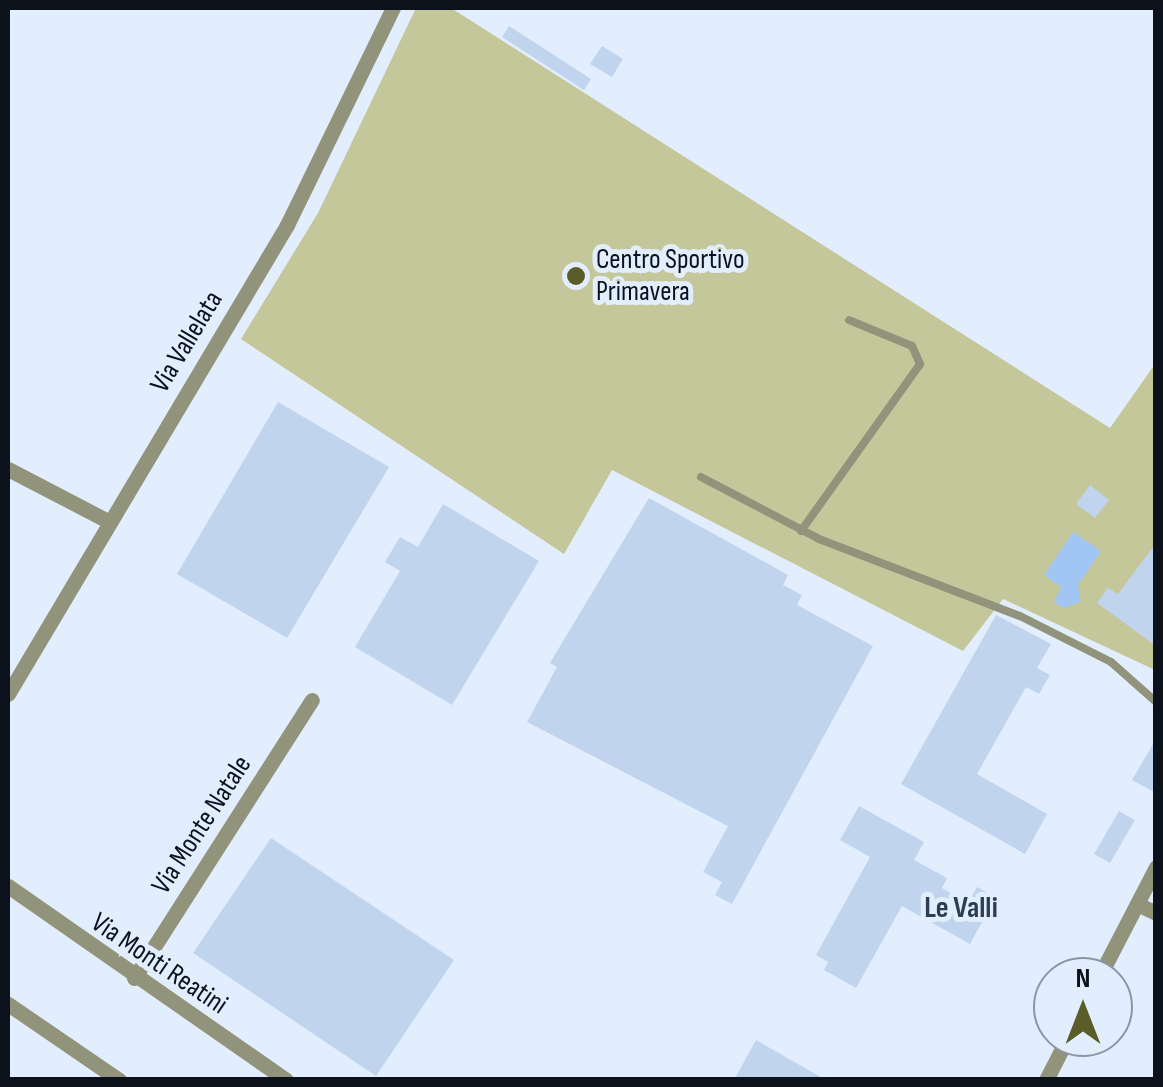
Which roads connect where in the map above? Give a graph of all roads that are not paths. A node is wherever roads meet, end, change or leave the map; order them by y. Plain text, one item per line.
1 (393, 8) edge
2 (849, 320) dead end
3 (8, 469) edge
4 (702, 477) dead end
5 (110, 522) junction
6 (801, 531) junction
7 (8, 694) edge
8 (312, 700) dead end
9 (1156, 702) edge
10 (1156, 867) edge
11 (8, 886) edge
12 (1137, 904) junction
13 (1156, 913) edge
14 (1109, 957) edge
15 (134, 978) junction
16 (8, 1004) edge
17 (1058, 1057) edge
18 (119, 1080) edge
19 (286, 1080) edge
20 (1046, 1080) edge

1 - 5 street, Via Vallelata
2 - 6 lane
3 - 5 street
4 - 6 lane
5 - 7 street, Via Vallelata
6 - 9 lane
8 - 15 street, Via Monte Natale
10 - 12 street
11 - 15 street, Via Monti Reatini
12 - 13 street
12 - 14 street
15 - 19 street, Via Monti Reatini
16 - 18 street
17 - 20 street

